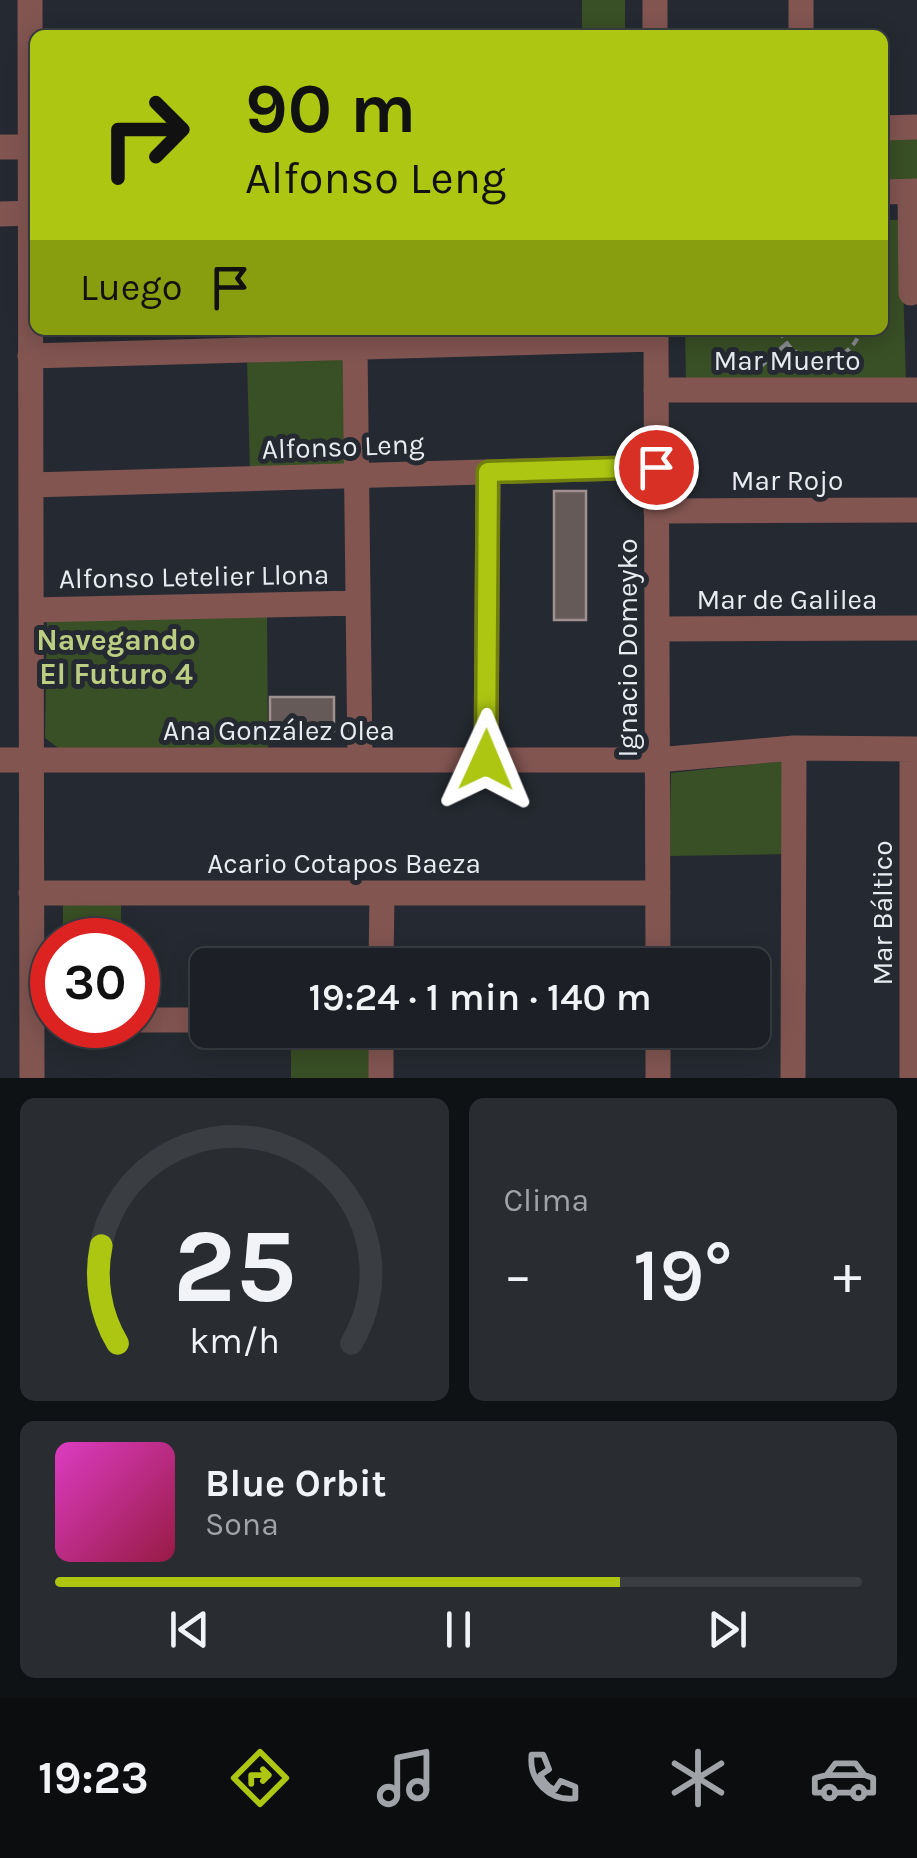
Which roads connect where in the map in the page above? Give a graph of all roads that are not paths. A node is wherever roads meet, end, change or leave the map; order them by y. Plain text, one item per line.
1 (30, 0) edge
2 (655, 0) edge
3 (801, 0) edge
4 (30, 30) edge
5 (655, 30) edge
6 (801, 30) edge
7 (917, 127) edge
8 (888, 128) edge
9 (30, 147) edge
10 (0, 148) edge
11 (914, 191) edge
12 (888, 192) edge
13 (30, 213) edge
14 (0, 214) edge
15 (911, 293) dead end
16 (30, 335) edge
17 (634, 335) edge
18 (656, 335) edge
19 (355, 348) junction
20 (30, 356) junction
21 (656, 390) junction
22 (917, 390) edge
23 (656, 467) junction
24 (488, 472) junction
25 (357, 476) junction
26 (30, 484) junction
27 (917, 510) edge
28 (656, 511) junction
29 (358, 602) junction
30 (31, 610) junction
31 (917, 628) edge
32 (657, 630) junction
33 (794, 748) junction
34 (915, 748) edge
35 (0, 760) edge
36 (31, 760) junction
37 (360, 760) junction
38 (486, 760) junction
39 (657, 760) junction
40 (31, 893) junction
41 (382, 893) junction
42 (658, 893) junction
43 (33, 918) edge
44 (381, 948) edge
45 (658, 948) edge
46 (160, 1020) edge
47 (190, 1020) edge
48 (37, 1048) edge
49 (381, 1048) edge
50 (658, 1048) edge
51 (32, 1078) edge
52 (381, 1078) edge
53 (658, 1078) edge
54 (793, 1078) edge
55 (912, 1078) edge

1 - 4 street
2 - 5 street
3 - 6 street
7 - 8 street
9 - 10 street
11 - 12 street
11 - 15 street
13 - 14 street
16 - 20 street
17 - 19 street
18 - 21 street, Ignacio Domeyko
19 - 20 street
19 - 25 street
20 - 26 street
21 - 22 street, Mar Muerto
21 - 23 street, Ignacio Domeyko
23 - 24 street, Alfonso Leng
23 - 28 street, Ignacio Domeyko
24 - 25 street, Alfonso Leng
24 - 38 street
25 - 26 street, Alfonso Leng
25 - 29 street
26 - 30 street
27 - 28 street, Mar Rojo
28 - 32 street, Ignacio Domeyko
29 - 30 street, Alfonso Letelier Llona
29 - 37 street
30 - 36 street
31 - 32 street, Mar de Galilea
32 - 39 street, Ignacio Domeyko
33 - 34 street, Ana González Olea
33 - 39 street, Ana González Olea
33 - 54 street
34 - 55 street, Mar Báltico
35 - 36 street, Ana González Olea
36 - 37 street, Ana González Olea
36 - 40 street
37 - 38 street, Ana González Olea
38 - 39 street, Ana González Olea
39 - 42 street, Ignacio Domeyko
40 - 41 street, Acario Cotapos Baeza
40 - 43 street
41 - 42 street, Acario Cotapos Baeza
41 - 44 street
42 - 45 street, Ignacio Domeyko
46 - 47 street
48 - 51 street
49 - 52 street
50 - 53 street

